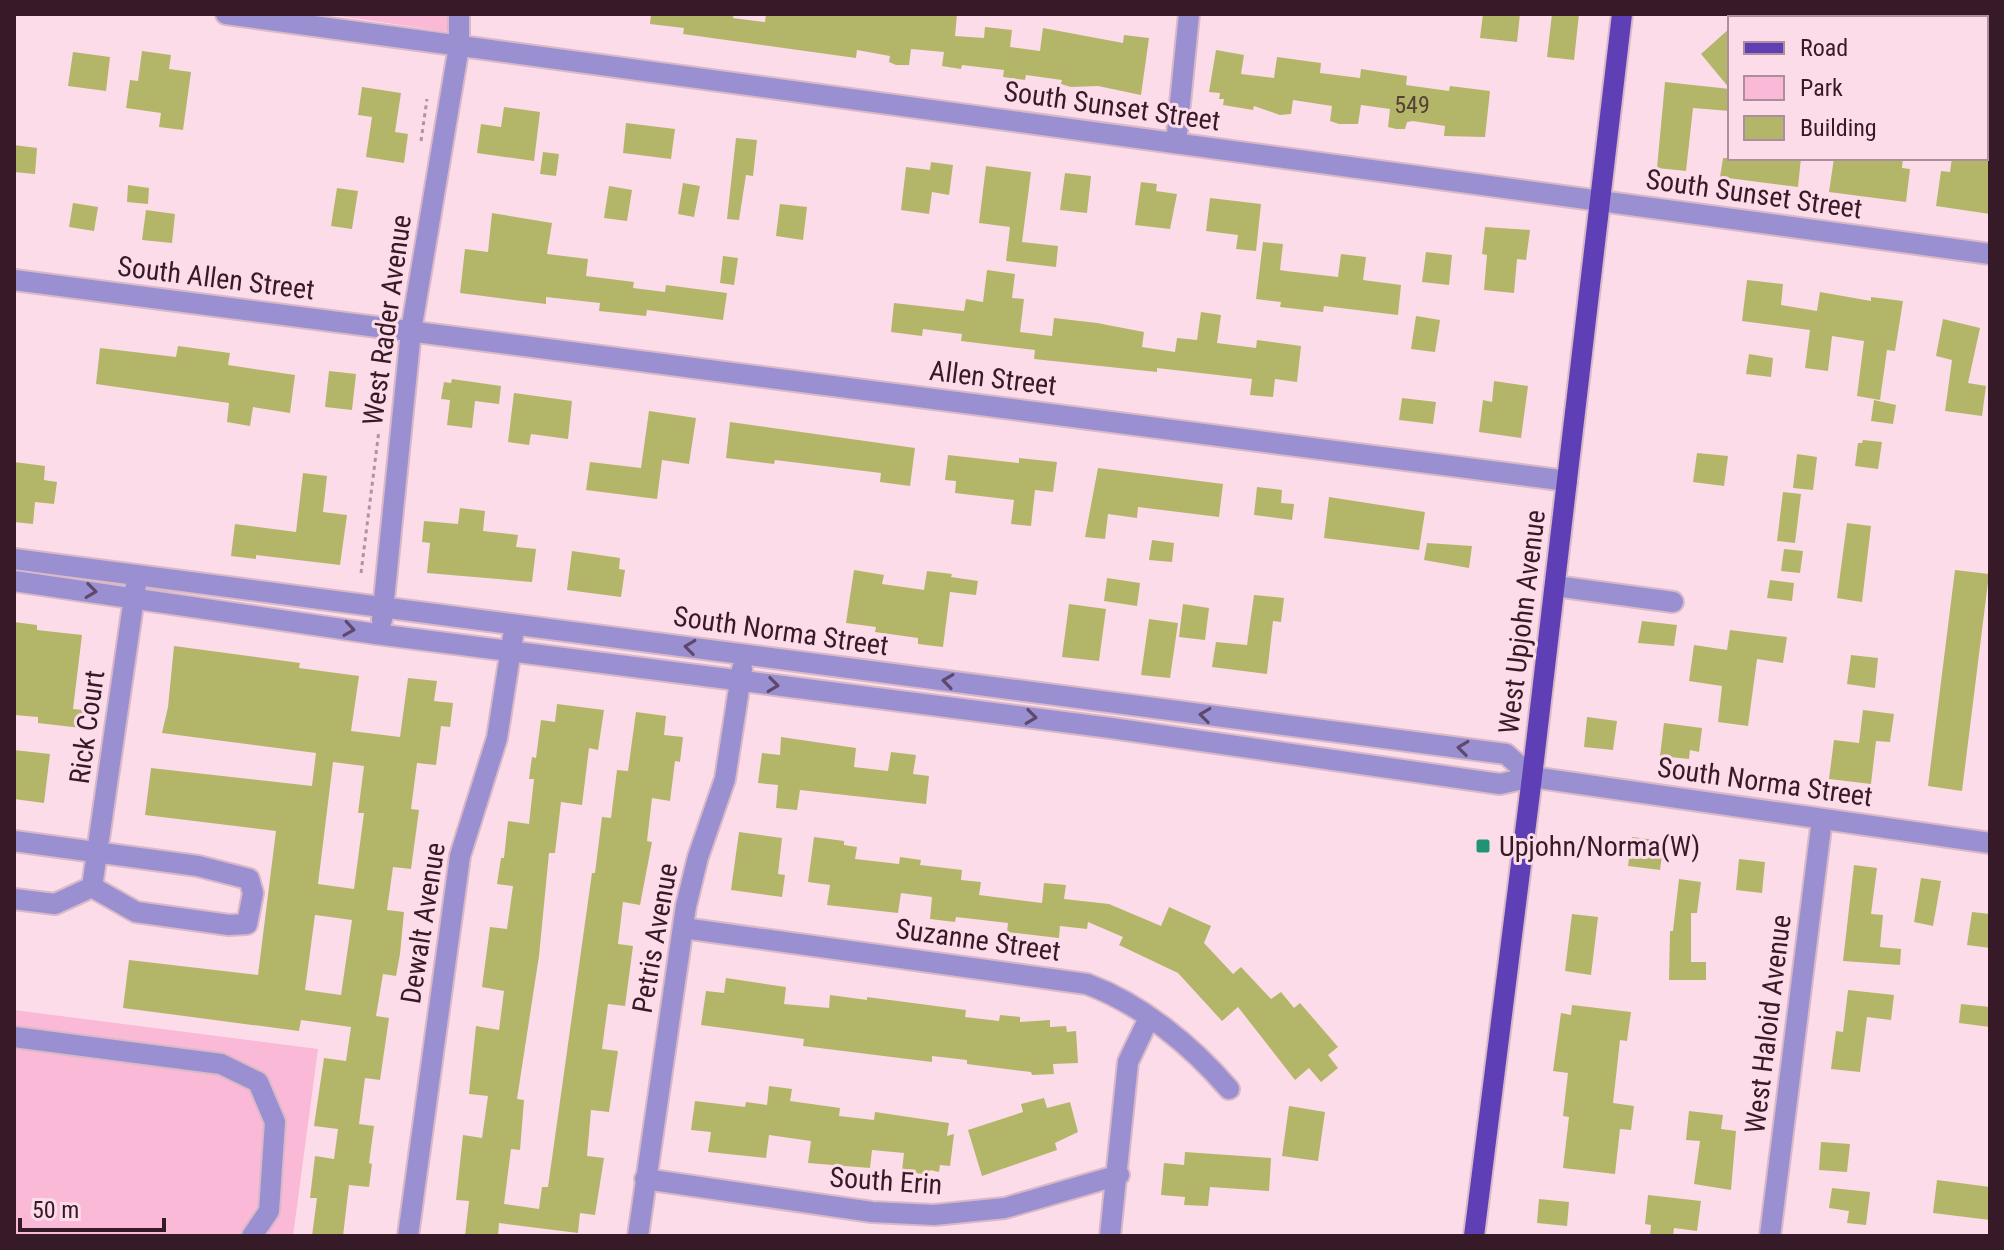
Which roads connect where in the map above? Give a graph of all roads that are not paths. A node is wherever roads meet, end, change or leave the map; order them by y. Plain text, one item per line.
1 (226, 14) edge
2 (459, 14) edge
3 (1189, 14) edge
4 (1622, 14) edge
5 (459, 46) junction
6 (1176, 143) junction
7 (1600, 201) junction
8 (1990, 254) edge
9 (14, 280) edge
10 (411, 331) junction
11 (1567, 481) junction
12 (14, 559) edge
13 (14, 581) edge
14 (1555, 586) junction
15 (136, 587) junction
16 (1673, 602) dead end
17 (383, 609) junction
18 (516, 624) junction
19 (380, 634) junction
20 (510, 648) junction
21 (747, 654) junction
22 (740, 680) junction
23 (1532, 777) junction
24 (1822, 819) junction
25 (14, 841) edge
26 (1990, 843) edge
27 (97, 850) junction
28 (92, 887) junction
29 (14, 899) edge
30 (683, 928) junction
31 (1149, 1018) junction
32 (14, 1037) edge
33 (1229, 1089) dead end
34 (1119, 1175) junction
35 (645, 1179) junction
36 (252, 1236) edge
37 (408, 1236) edge
38 (638, 1236) edge
39 (1110, 1236) edge
40 (1474, 1236) edge
41 (1770, 1236) edge

1 - 5 street, South Sunset Street
2 - 5 street, West Rader Avenue
3 - 6 street
4 - 7 main road, West Upjohn Avenue
5 - 6 street, South Sunset Street
5 - 10 street, West Rader Avenue
6 - 7 street, South Sunset Street
7 - 8 street, South Sunset Street
7 - 11 main road, West Upjohn Avenue
9 - 10 street, South Allen Street
10 - 11 street, Allen Street
10 - 17 street, West Rader Avenue
11 - 14 main road, West Upjohn Avenue
12 - 15 street, South Norma Street
13 -> 15 street, South Norma Street
14 - 16 street
14 - 23 main road, West Upjohn Avenue
15 - 17 street, South Norma Street
15 -> 19 street, South Norma Street
15 - 27 street, Rick Court
17 - 18 street, South Norma Street
17 - 19 street, West Rader Avenue
18 - 20 street, Dewalt Avenue
21 -> 18 street, South Norma Street
19 - 20 street, South Norma Street
20 - 22 street, South Norma Street
20 - 37 street, Dewalt Avenue
21 - 22 street, Petris Avenue
23 -> 21 street, South Norma Street
22 -> 23 street, South Norma Street
22 - 30 street, Petris Avenue
23 - 24 street, South Norma Street
23 - 40 main road, West Upjohn Avenue
24 - 26 street, South Norma Street
24 - 41 street, West Haloid Avenue
25 - 27 street
27 - 28 street, Rick Court
27 - 28 street
28 - 29 street
30 - 31 street, Suzanne Street
30 - 35 street, Petris Avenue
31 - 33 street, Suzanne Street
31 - 34 street
32 - 36 street
34 - 35 street, South Erin
34 - 39 street
35 - 38 street, Petris Avenue

